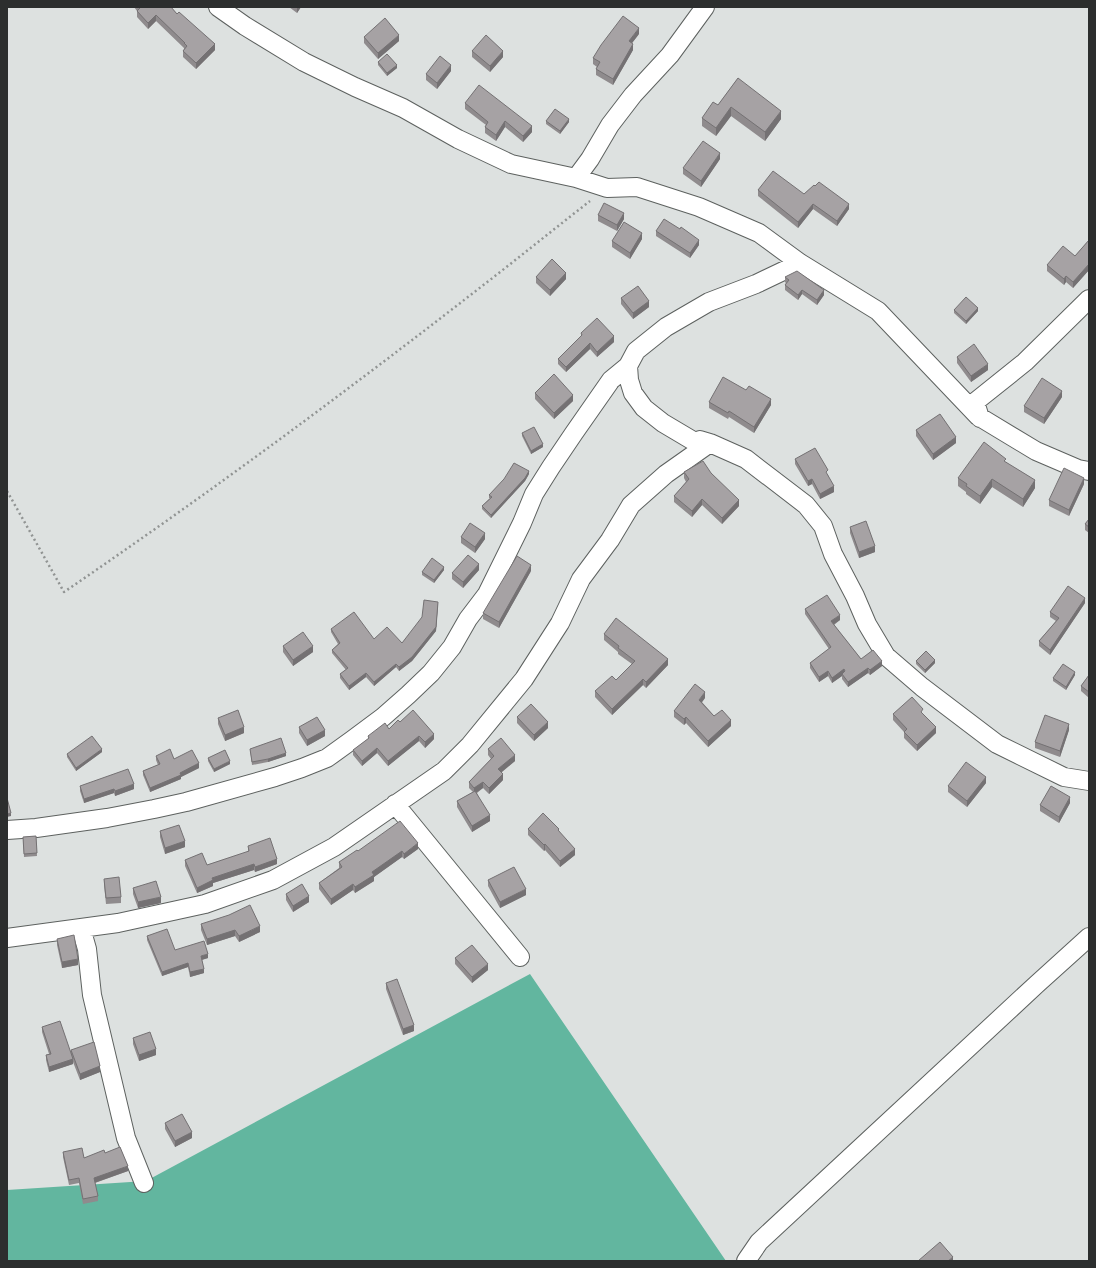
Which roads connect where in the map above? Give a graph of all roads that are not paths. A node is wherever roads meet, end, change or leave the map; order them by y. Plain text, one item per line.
1 (218, 7) edge
2 (706, 7) edge
3 (576, 178) junction
4 (800, 263) junction
5 (1089, 299) edge
6 (628, 366) junction
7 (980, 418) junction
8 (710, 443) junction
9 (1089, 471) edge
10 (1089, 781) edge
11 (395, 804) junction
12 (7, 830) edge
13 (81, 928) junction
14 (1089, 937) edge
15 (7, 938) edge
16 (520, 957) dead end
17 (144, 1183) dead end
18 (746, 1261) edge

1 - 3 street
2 - 3 street
3 - 4 street
4 - 6 street
4 - 7 street
5 - 7 street
6 - 8 street
6 - 12 street
7 - 9 street
8 - 10 street
8 - 11 street
11 - 13 street
11 - 16 street
13 - 15 street
13 - 17 street
14 - 18 street

